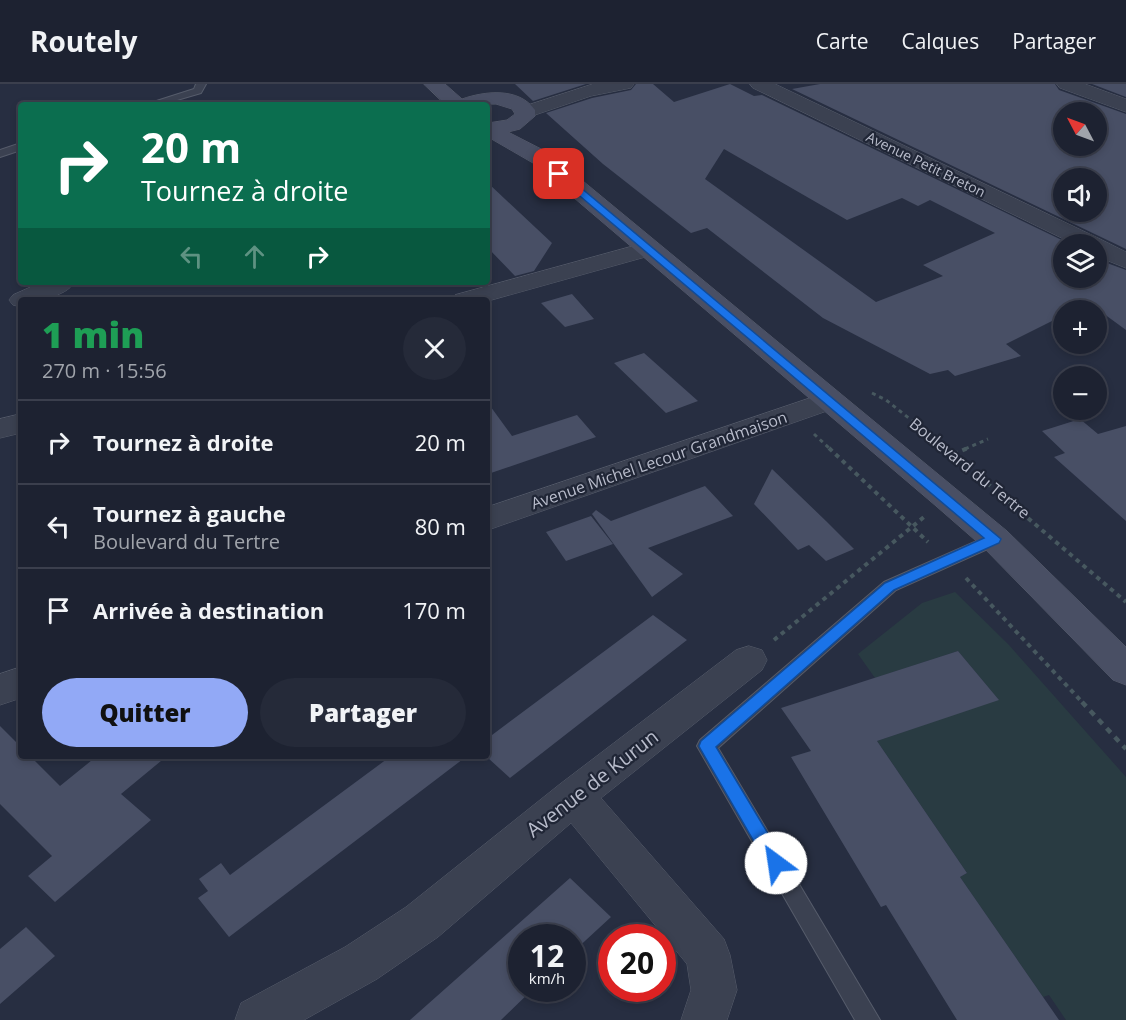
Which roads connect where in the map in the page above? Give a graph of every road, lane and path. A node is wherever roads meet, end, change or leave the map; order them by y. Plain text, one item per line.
1 (434, 84) edge
2 (455, 84) edge
3 (624, 84) edge
4 (760, 84) edge
5 (1067, 84) edge
6 (199, 88) edge
7 (158, 102) edge
8 (187, 102) edge
9 (454, 102) edge
10 (1126, 106) edge
11 (490, 107) edge
12 (513, 108) junction
13 (490, 129) edge
14 (490, 130) edge
15 (18, 148) edge
16 (0, 154) edge
17 (541, 158) junction
18 (1071, 234) edge
19 (648, 249) junction
20 (1107, 252) edge
21 (1126, 261) edge
22 (56, 285) edge
23 (29, 297) edge
24 (475, 297) edge
25 (18, 302) edge
26 (0, 310) edge
27 (866, 390) dead end
28 (831, 400) junction
29 (18, 424) edge
30 (0, 429) edge
31 (988, 439) dead end
32 (954, 454) junction
33 (490, 518) edge
34 (913, 527) dead end
35 (994, 539) junction
36 (1126, 602) edge
37 (749, 660) joint
38 (1126, 670) edge
39 (18, 683) edge
40 (0, 690) edge
41 (574, 796) junction
42 (258, 1020) edge
43 (704, 1020) edge
44 (868, 1020) edge

1 - 9 main road
2 - 12 main road
3 - 12 street
4 - 18 street, Avenue Petit Breton
5 - 10 street
6 - 7 lane
6 - 8 lane
11 - 12 main road
12 - 13 main road
12 - 17 main road
14 - 17 main road
15 - 16 lane
17 - 19 main road
19 - 24 street
19 - 28 main road
20 - 21 street
22 - 23 street
25 - 26 street
27 - 32 path, Boulevard du Tertre
28 - 33 street, Avenue Michel Lecour Grandmaison
28 - 35 main road
29 - 30 street
31 - 32 path
32 - 36 path, Boulevard du Tertre
34 - 37 path
35 - 38 main road
35 - 44 lane
37 - 41 street, Avenue de Kurun
39 - 40 street
41 - 42 street, Avenue de Kurun
41 - 43 street

